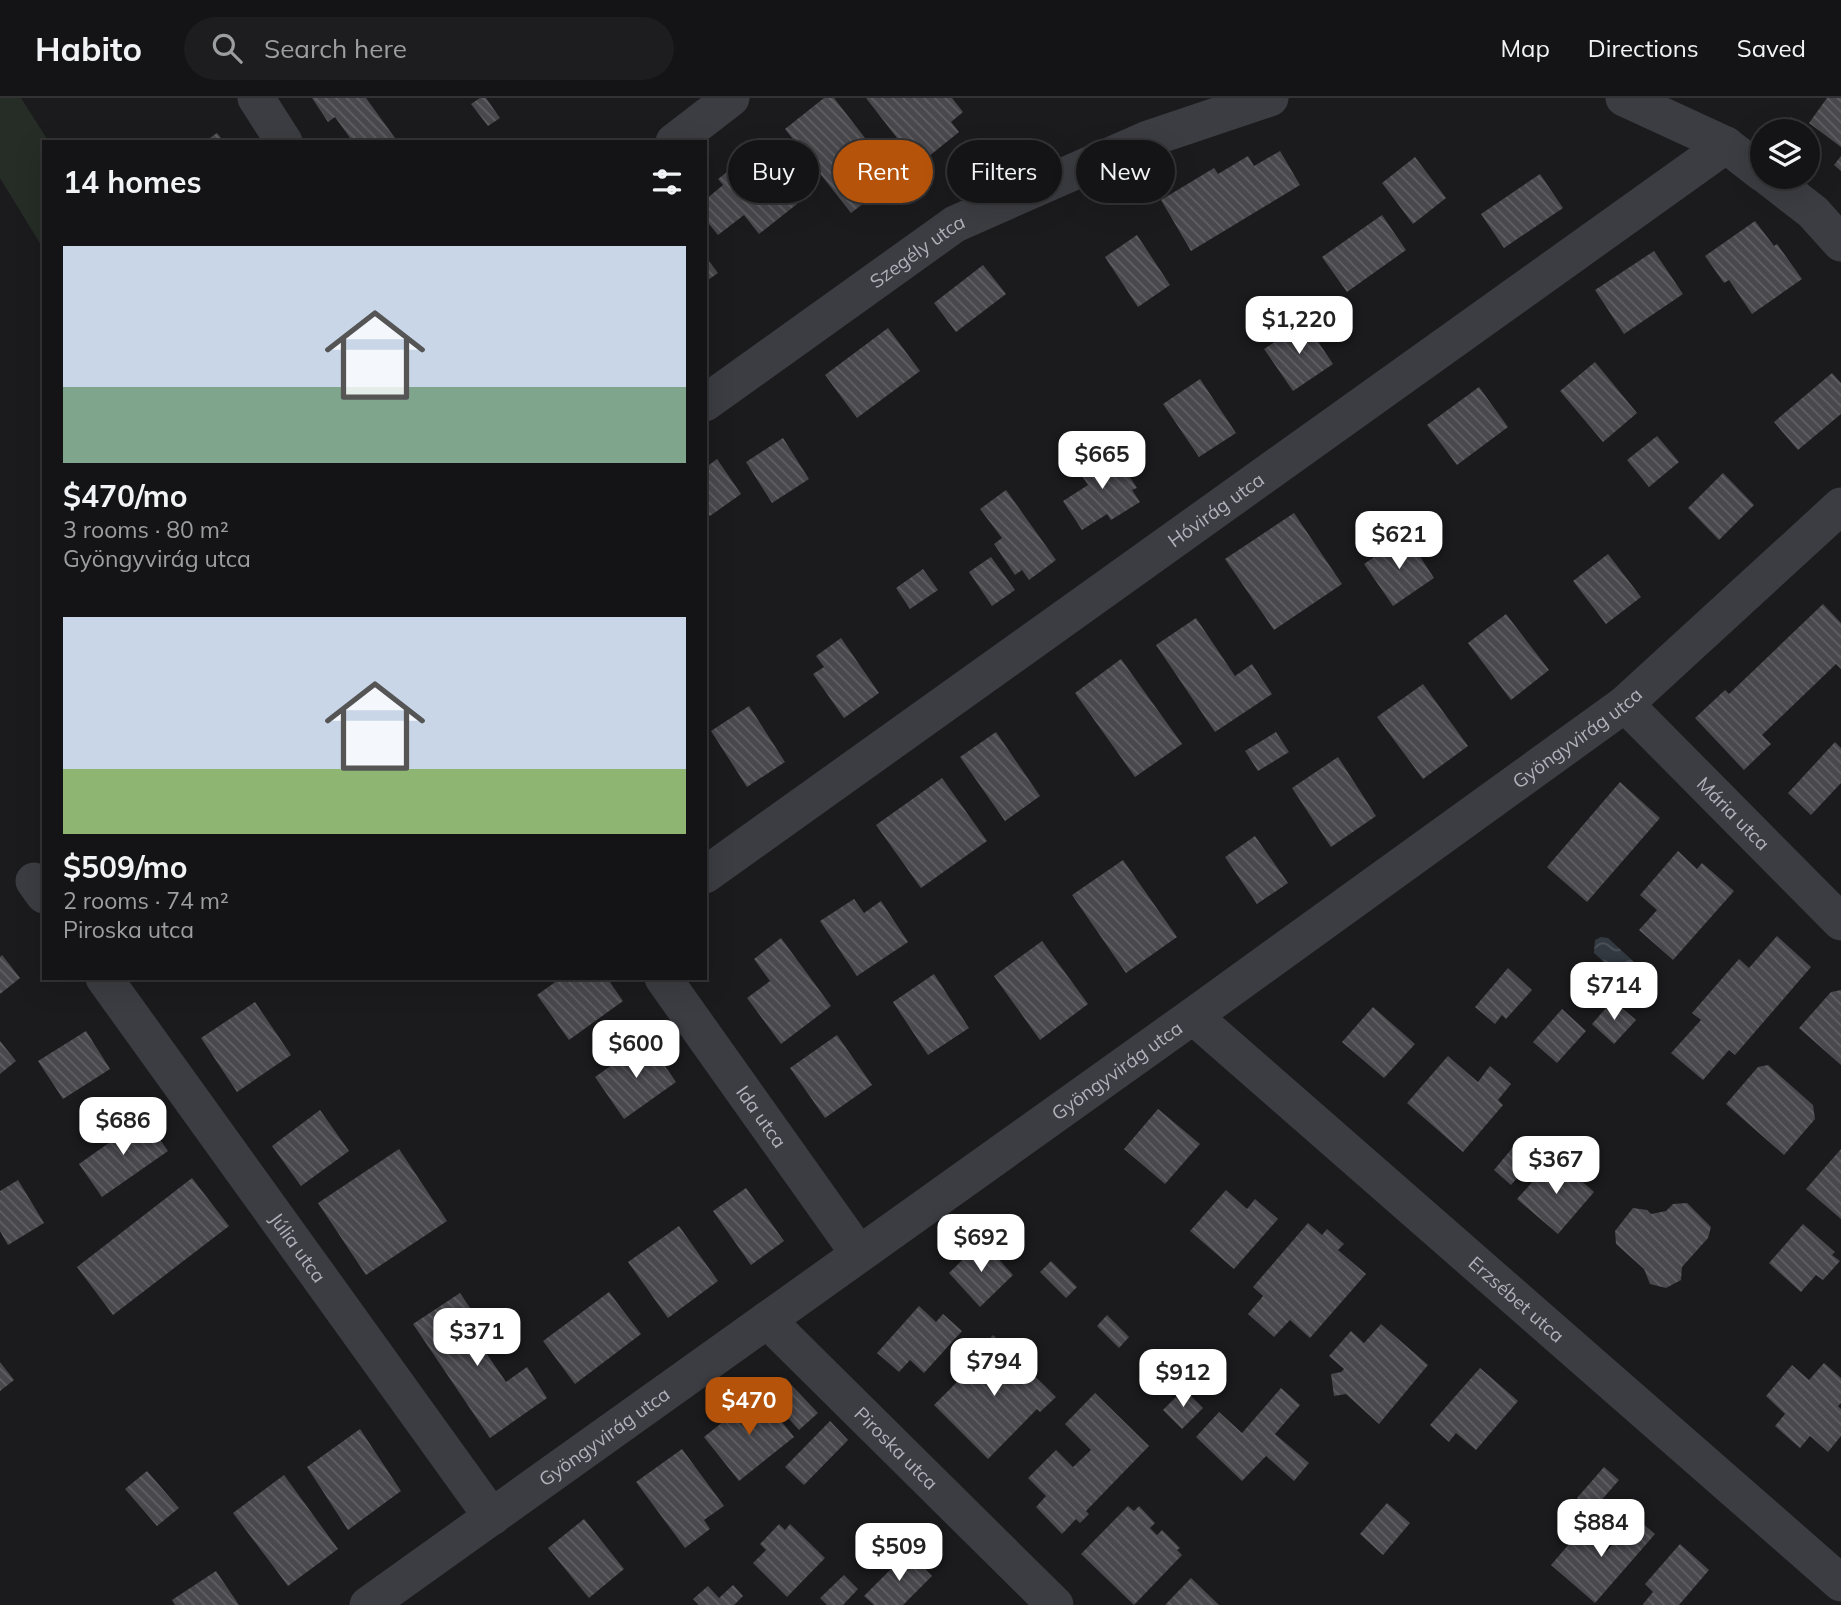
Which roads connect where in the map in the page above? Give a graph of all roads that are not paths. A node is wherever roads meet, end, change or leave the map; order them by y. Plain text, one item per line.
1 (256, 98) edge
2 (1270, 98) edge
3 (1624, 98) edge
4 (708, 105) edge
5 (283, 140) edge
6 (676, 140) edge
7 (1726, 145) junction
8 (1750, 164) edge
9 (1783, 189) edge
10 (1841, 243) edge
11 (707, 402) edge
12 (1841, 506) edge
13 (1625, 704) junction
14 (707, 874) edge
15 (1841, 922) edge
16 (105, 980) edge
17 (664, 980) edge
18 (1193, 1016) junction
19 (859, 1254) junction
20 (767, 1320) junction
21 (492, 1517) junction
22 (1841, 1583) edge
23 (369, 1605) edge
24 (1055, 1605) edge

1 - 5 street
2 - 11 street, Szegély utca
3 - 7 street
4 - 6 street
7 - 8 street
7 - 14 street, Hóvirág utca
9 - 10 street
12 - 13 street, Gyöngyvirág utca
13 - 15 street, Mária utca
13 - 18 street, Gyöngyvirág utca
16 - 21 street, Júlia utca
17 - 19 street, Ida utca
18 - 19 street, Gyöngyvirág utca
18 - 22 street, Erzsébet utca
19 - 20 street, Gyöngyvirág utca
20 - 21 street, Gyöngyvirág utca
20 - 24 street, Piroska utca
21 - 23 street, Gyöngyvirág utca

